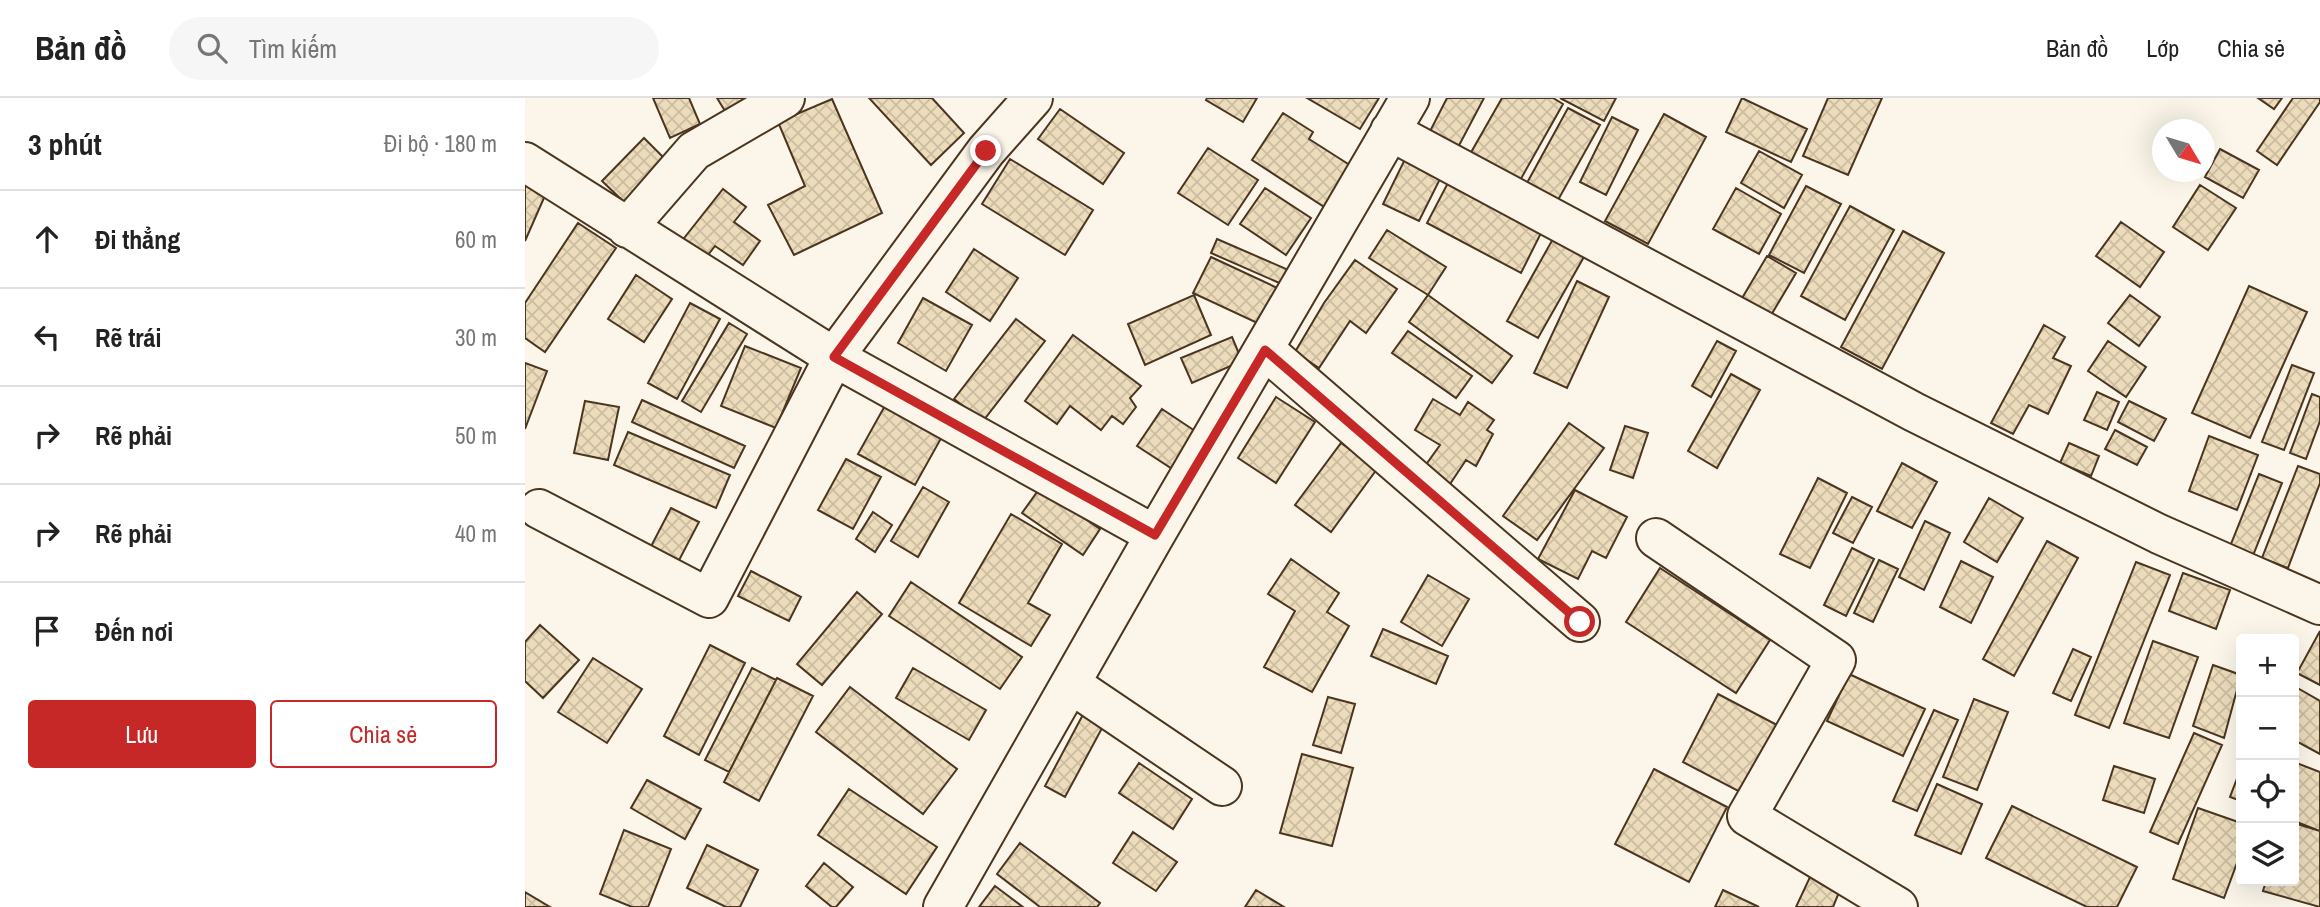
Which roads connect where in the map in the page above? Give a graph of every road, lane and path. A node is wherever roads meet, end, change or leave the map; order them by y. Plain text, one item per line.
1 (785, 98) edge
2 (1033, 98) edge
3 (1410, 98) edge
4 (1390, 131) junction
5 (525, 162) edge
6 (627, 228) junction
7 (1265, 350) junction
8 (834, 357) junction
9 (539, 509) dead end
10 (1155, 535) junction
11 (1656, 538) dead end
12 (2320, 604) edge
13 (1580, 622) dead end
14 (1072, 684) junction
15 (1222, 786) dead end
16 (943, 907) edge
17 (1898, 907) edge

1 - 6 street
2 - 8 street
3 - 4 street
4 - 7 street
4 - 12 street
5 - 6 street
6 - 8 street
7 - 10 street
7 - 13 street
8 - 9 street
8 - 10 street
10 - 14 street
11 - 17 street
14 - 15 street
14 - 16 street

